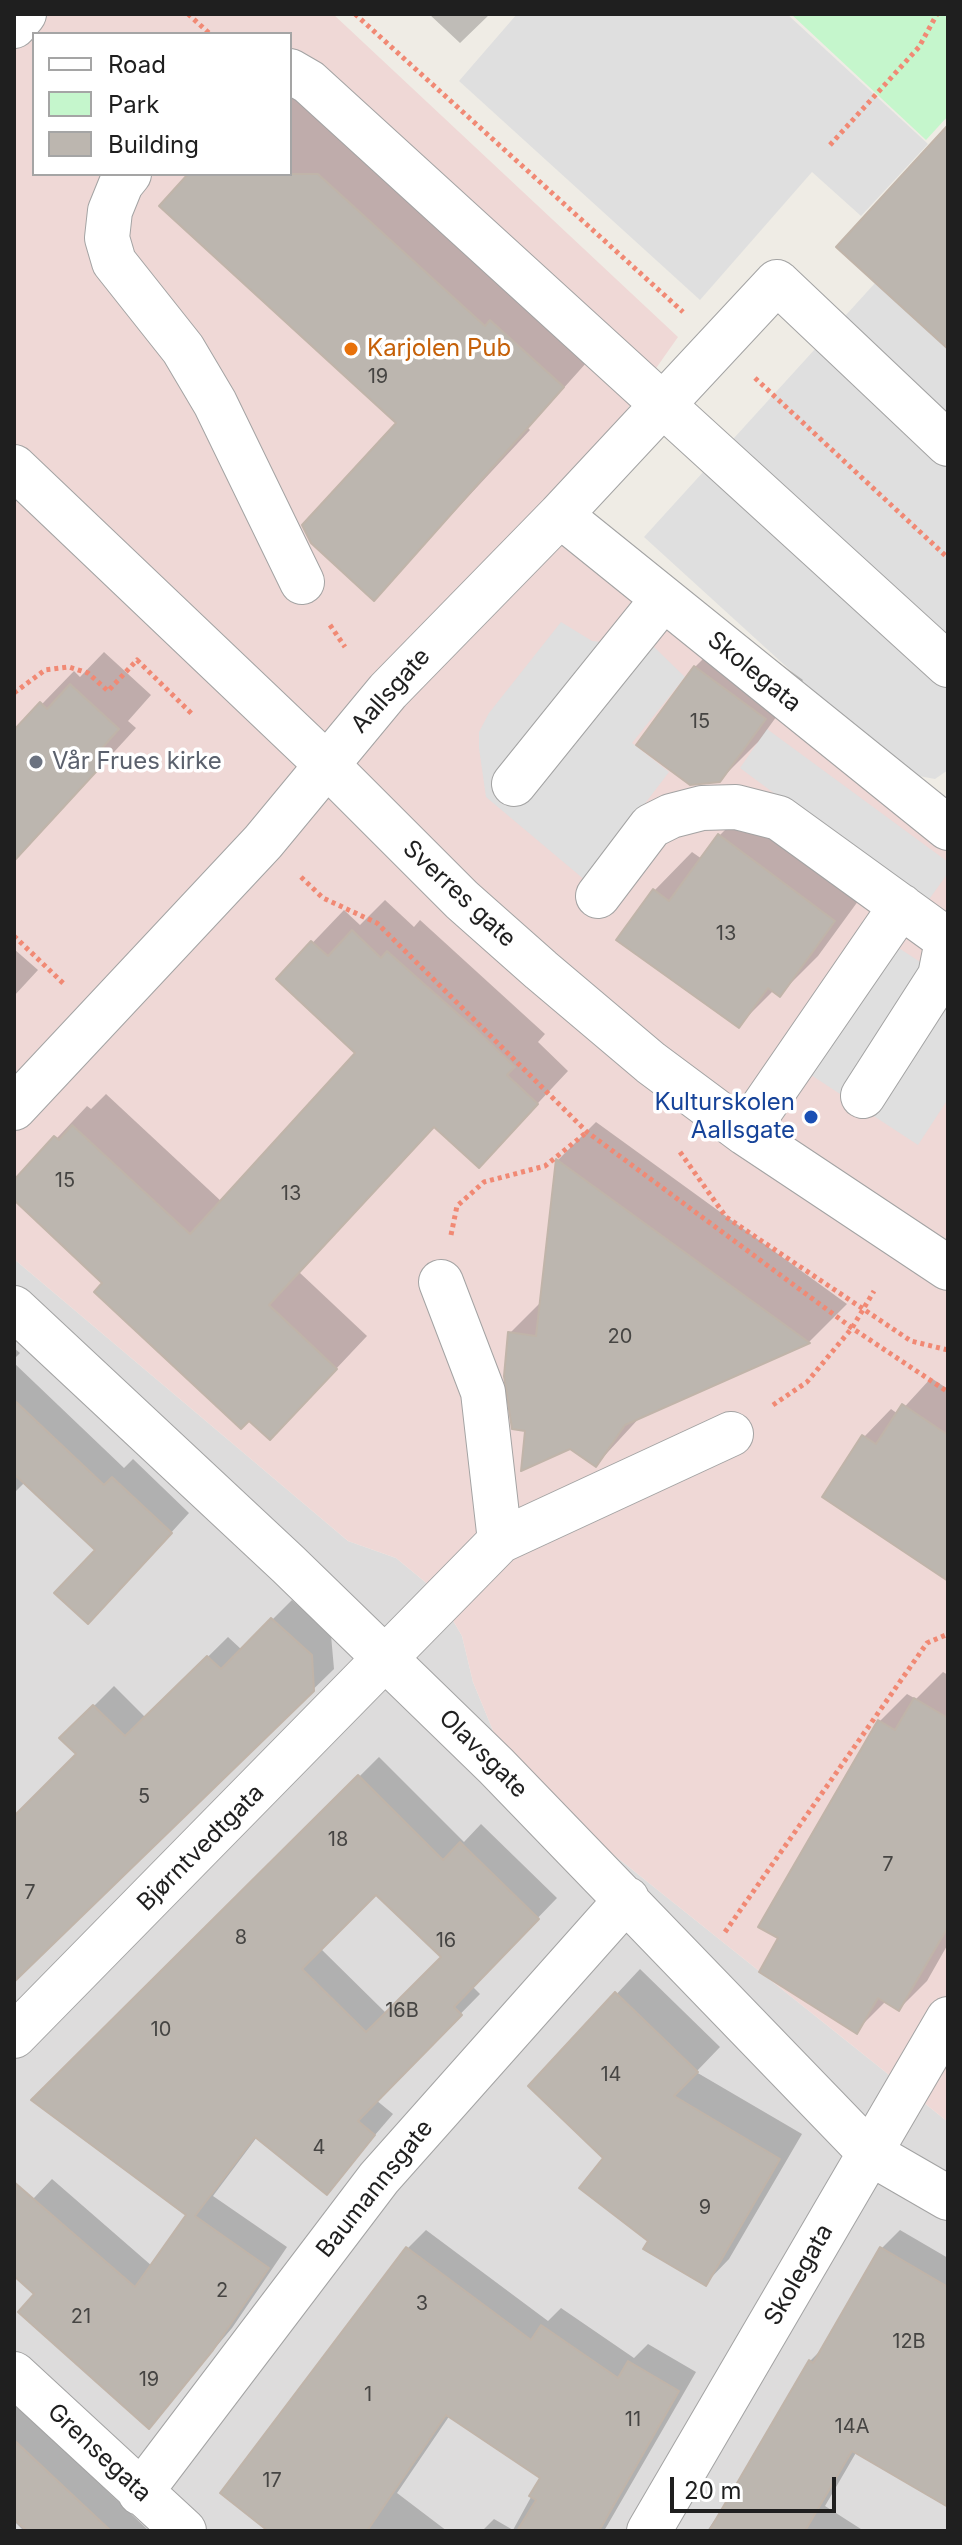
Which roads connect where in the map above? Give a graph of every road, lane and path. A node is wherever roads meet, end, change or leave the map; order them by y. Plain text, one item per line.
1 (24, 14) edge
2 (188, 14) edge
3 (355, 14) edge
4 (937, 14) edge
5 (14, 26) edge
6 (208, 32) edge
7 (292, 72) edge
8 (830, 145) dead end
9 (127, 176) edge
10 (719, 344) junction
11 (663, 405) junction
12 (948, 444) edge
13 (14, 467) edge
14 (560, 515) junction
15 (948, 558) edge
16 (302, 582) dead end
17 (663, 599) junction
18 (948, 665) edge
19 (14, 693) edge
20 (192, 714) dead end
21 (327, 765) junction
22 (514, 784) dead end
23 (947, 826) edge
24 (263, 842) junction
25 (598, 896) dead end
26 (901, 906) junction
27 (14, 936) edge
28 (947, 938) edge
29 (99, 1017) junction
30 (863, 1096) dead end
31 (14, 1108) edge
32 (587, 1132) junction
33 (745, 1133) junction
34 (678, 1144) dead end
35 (948, 1268) edge
36 (441, 1282) joint
37 (874, 1291) dead end
38 (14, 1308) edge
39 (862, 1311) junction
40 (852, 1328) junction
41 (948, 1350) edge
42 (948, 1392) edge
43 (731, 1434) joint
44 (500, 1541) junction
45 (948, 1634) edge
46 (387, 1659) junction
47 (627, 1899) junction
48 (697, 1973) junction
49 (948, 2019) edge
50 (14, 2036) edge
51 (870, 2153) junction
52 (948, 2198) edge
53 (14, 2374) edge
54 (140, 2493) junction
55 (184, 2531) edge
56 (649, 2531) edge

1 - 5 street
2 - 6 path
3 - 10 path
4 - 8 path
7 - 11 street
9 - 16 street
10 - 11 street, Aallsgate
10 - 12 street, Aallsgate
10 - 15 path
11 - 14 street, Aallsgate
11 - 18 street
13 - 21 street, Sverres gate
14 - 17 street, Skolegata
14 - 21 street, Aallsgate
17 - 22 street
17 - 23 street, Skolegata
19 - 20 path
21 - 24 street, Aallsgate
21 - 33 street, Sverres gate
24 - 29 street, Aallsgate
24 - 32 path
25 - 26 street
26 - 28 street
26 - 33 street
27 - 29 path
28 - 30 street
29 - 31 street, Aallsgate
32 - 36 path
32 - 40 path
33 - 35 street, Sverres gate
34 - 39 path
36 - 44 street
37 - 39 path
38 - 46 street, Olavsgate
39 - 40 path
39 - 41 path
40 - 42 path
40 - 43 path
43 - 44 street
44 - 46 street, Bjørntvedtgata
45 - 48 path
46 - 47 street, Olavsgate
46 - 50 street, Bjørntvedtgata
47 - 48 street, Olavsgate
47 - 54 street, Baumannsgate
48 - 51 street, Olavsgate
49 - 51 street, Skolegata
51 - 52 street, Olavsgate
51 - 56 street, Skolegata
53 - 54 street, Grensegata
54 - 55 street, Grensegata

